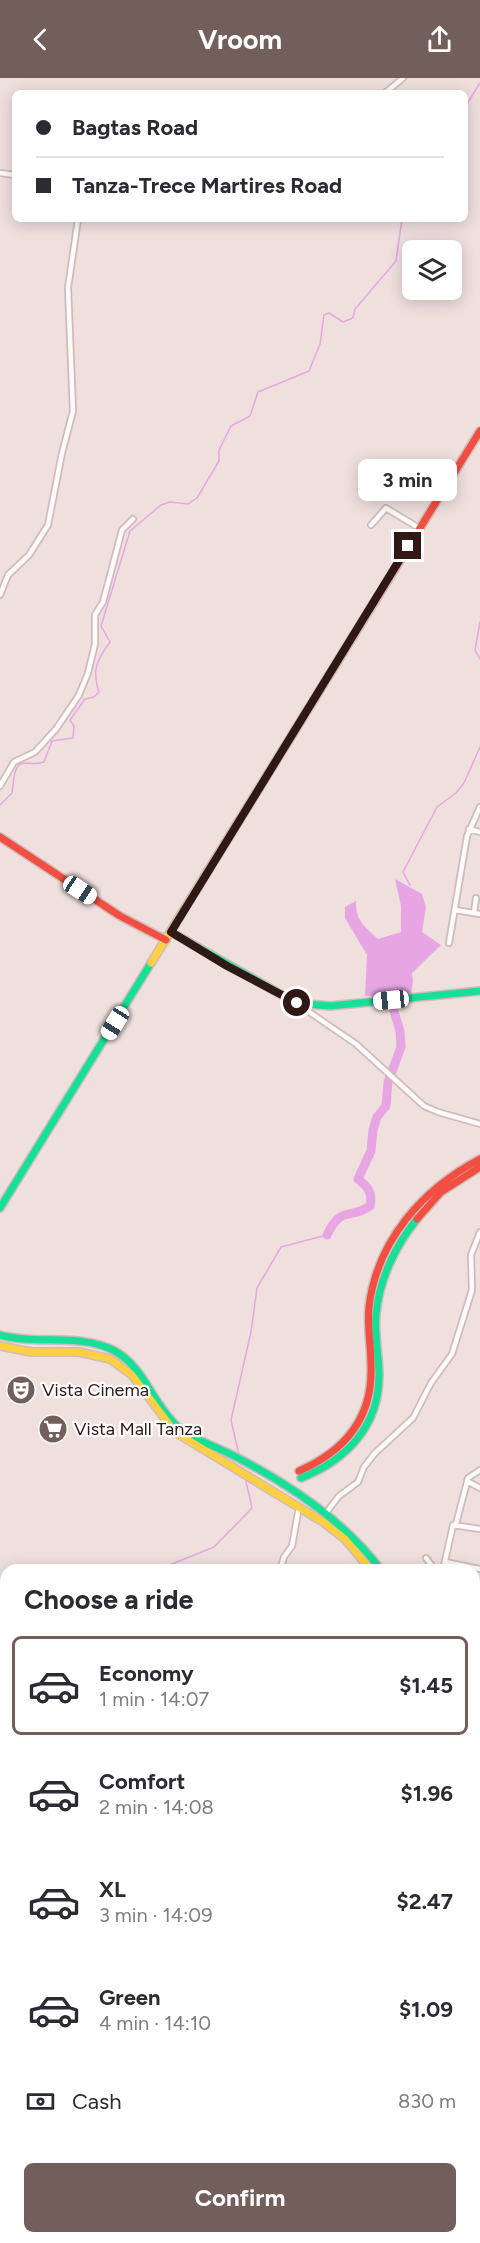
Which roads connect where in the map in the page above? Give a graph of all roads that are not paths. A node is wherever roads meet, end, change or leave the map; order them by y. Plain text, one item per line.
1 (403, 78) edge
2 (389, 90) edge
3 (78, 222) edge
4 (480, 431) edge
5 (133, 519) dead end
6 (371, 525) dead end
7 (419, 528) junction
8 (0, 595) edge
9 (0, 786) edge
10 (480, 807) edge
11 (469, 829) junction
12 (480, 832) edge
13 (0, 837) edge
14 (476, 898) dead end
15 (455, 910) junction
16 (477, 914) edge
17 (171, 932) junction
18 (166, 940) junction
19 (449, 943) dead end
20 (480, 991) edge
21 (297, 1003) junction
22 (480, 1124) edge
23 (480, 1160) edge
24 (480, 1167) edge
25 (0, 1208) edge
26 (480, 1232) edge
27 (0, 1335) edge
28 (0, 1346) edge
29 (148, 1391) junction
30 (480, 1470) edge
31 (467, 1481) junction
32 (480, 1488) edge
33 (299, 1508) junction
34 (326, 1513) junction
35 (456, 1524) junction
36 (480, 1529) edge
37 (426, 1558) dead end
38 (445, 1562) joint
39 (282, 1564) edge
40 (366, 1564) edge
41 (377, 1564) edge
42 (430, 1564) edge
43 (455, 1564) edge

1 - 2 street
3 - 8 street
4 - 7 street
5 - 9 street
6 - 7 street
7 - 17 street
10 - 11 street
11 - 12 street
11 - 15 street
13 - 18 street
14 - 16 street
15 - 16 street
15 - 19 street
17 - 18 street
17 - 21 street
18 - 25 street
20 - 21 street
21 - 22 street
23 - 24 street
26 - 34 street
27 - 29 street
28 - 29 street
29 - 33 street
29 - 34 street
30 - 31 street
31 - 32 street
31 - 35 street
33 - 39 street
33 - 40 street
34 - 41 street
35 - 36 street
35 - 38 street
37 - 42 street
38 - 43 street

